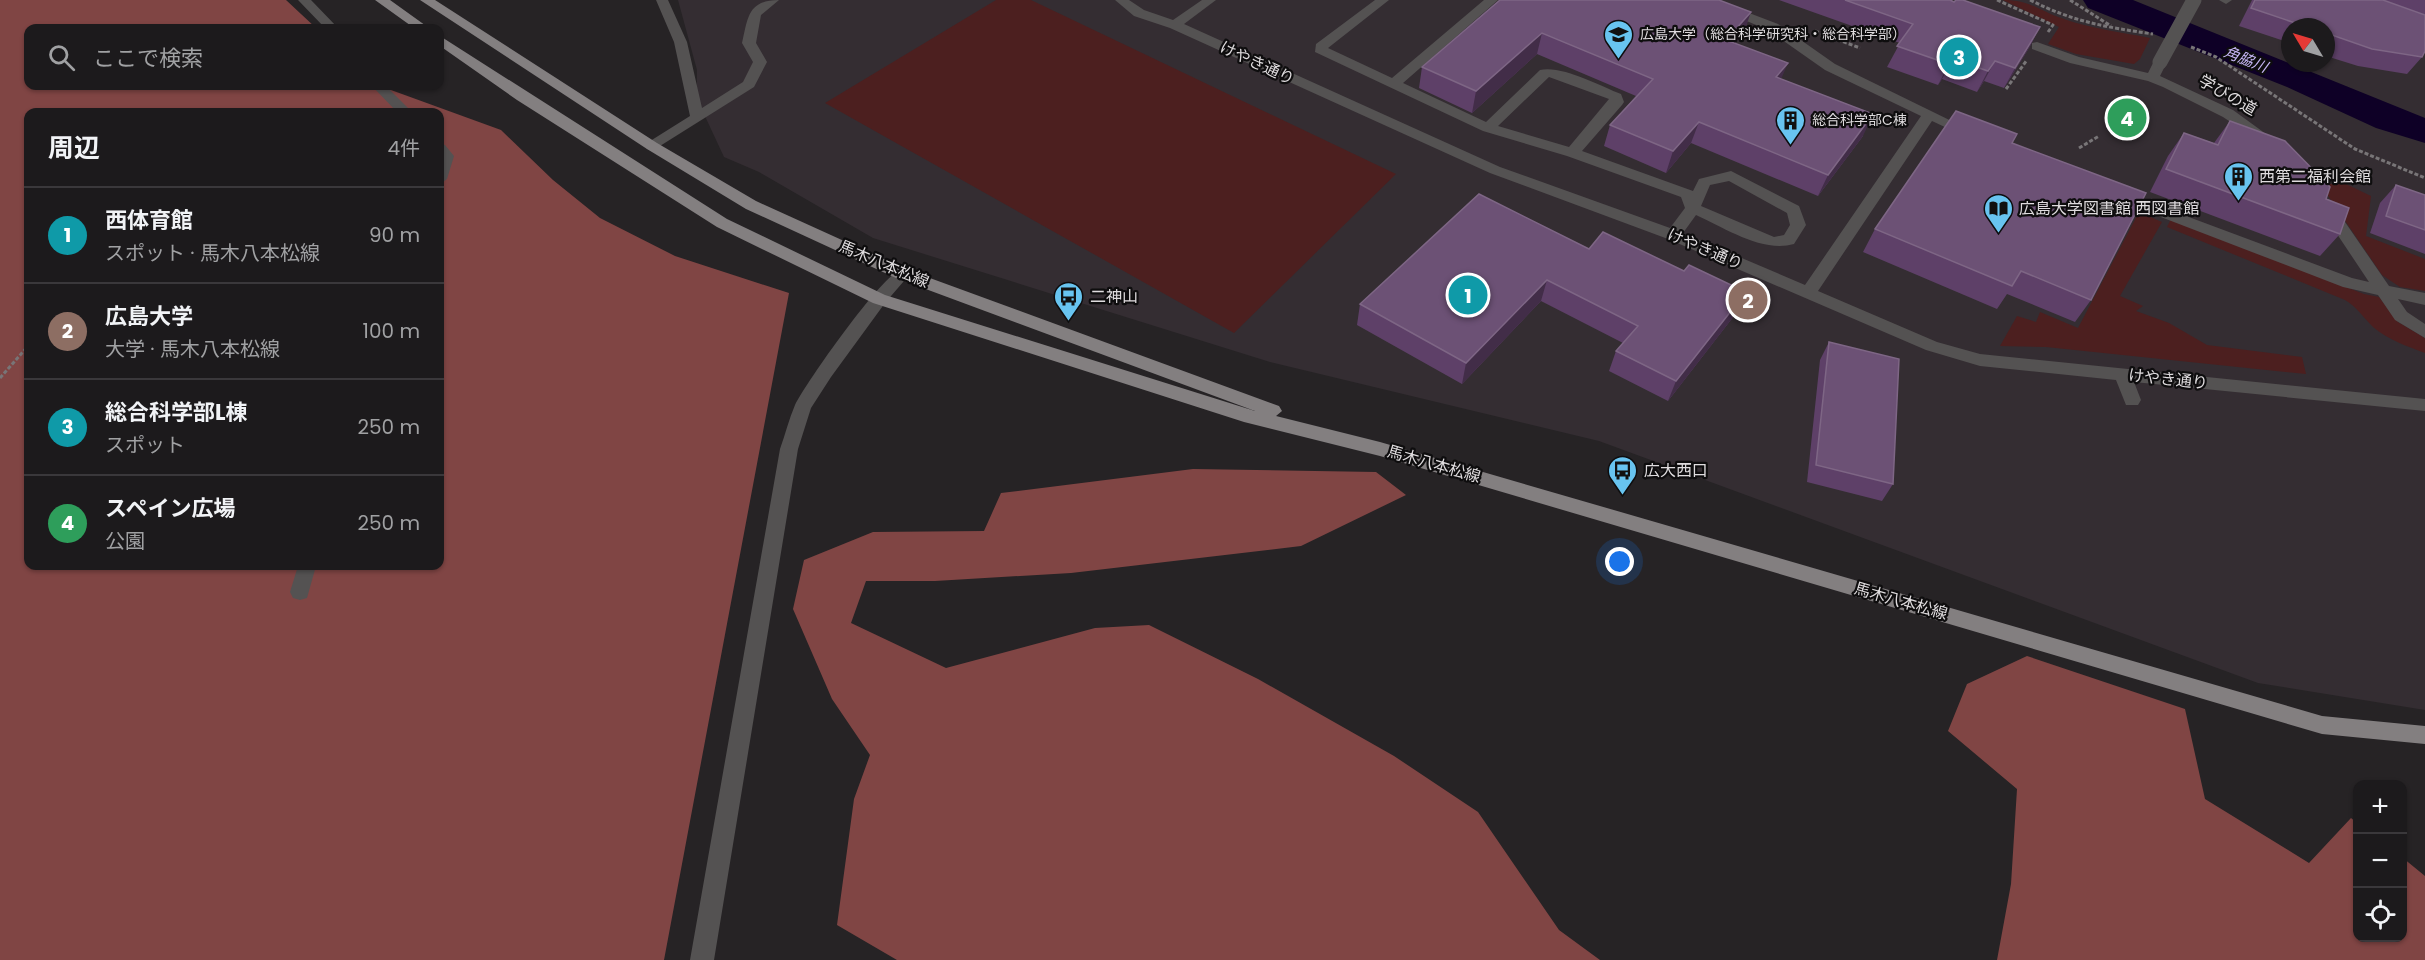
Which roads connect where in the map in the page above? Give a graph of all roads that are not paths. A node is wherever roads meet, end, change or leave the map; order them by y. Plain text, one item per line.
1 (304, 0) edge
2 (381, 0) edge
3 (426, 0) edge
4 (662, 0) edge
5 (773, 0) edge
6 (1121, 0) edge
7 (1210, 0) edge
8 (1383, 0) edge
9 (1492, 0) edge
10 (1703, 0) edge
11 (2194, 0) edge
12 (328, 24) edge
13 (416, 24) edge
14 (1175, 25) junction
15 (444, 43) edge
16 (2037, 46) edge
17 (2152, 78) junction
18 (1394, 84) junction
19 (383, 90) edge
20 (401, 108) edge
21 (1928, 116) junction
22 (697, 117) junction
23 (1488, 128) junction
24 (1980, 138) edge
25 (652, 146) junction
26 (1572, 153) junction
27 (2282, 154) edge
28 (2103, 189) edge
29 (2322, 201) edge
30 (1694, 208) junction
31 (1673, 235) junction
32 (902, 274) junction
33 (2383, 292) junction
34 (1808, 293) junction
35 (879, 299) junction
36 (2425, 299) edge
37 (2425, 332) edge
38 (2123, 375) junction
39 (2132, 400) dead end
40 (2425, 405) edge
41 (1380, 448) junction
42 (306, 570) edge
43 (300, 592) dead end
44 (2425, 735) edge
45 (702, 960) edge

1 - 12 street
2 - 13 main road
3 - 25 main road, 馬木八本松線
4 - 22 street
5 - 22 street
6 - 14 street, けやき通り
7 - 14 street
8 - 18 street
9 - 18 street
10 - 21 street
11 - 17 street, bridge
14 - 31 street, けやき通り
15 - 35 main road, 馬木八本松線
16 - 17 street, 学びの道
17 - 27 street, 学びの道
18 - 23 street
19 - 20 street
21 - 24 street
21 - 34 street
22 - 25 street
23 - 26 street
23 - 26 street
25 - 32 main road, 馬木八本松線
26 - 30 street
28 - 33 street
29 - 33 street
30 - 30 street
30 - 31 street
31 - 34 street, けやき通り
32 - 35 street
32 - 41 main road, 馬木八本松線
33 - 36 street
33 - 37 street
34 - 38 street, けやき通り
35 - 41 main road, 馬木八本松線
35 - 45 street
38 - 39 street
38 - 40 street, けやき通り
41 - 44 main road, 馬木八本松線
42 - 43 street

